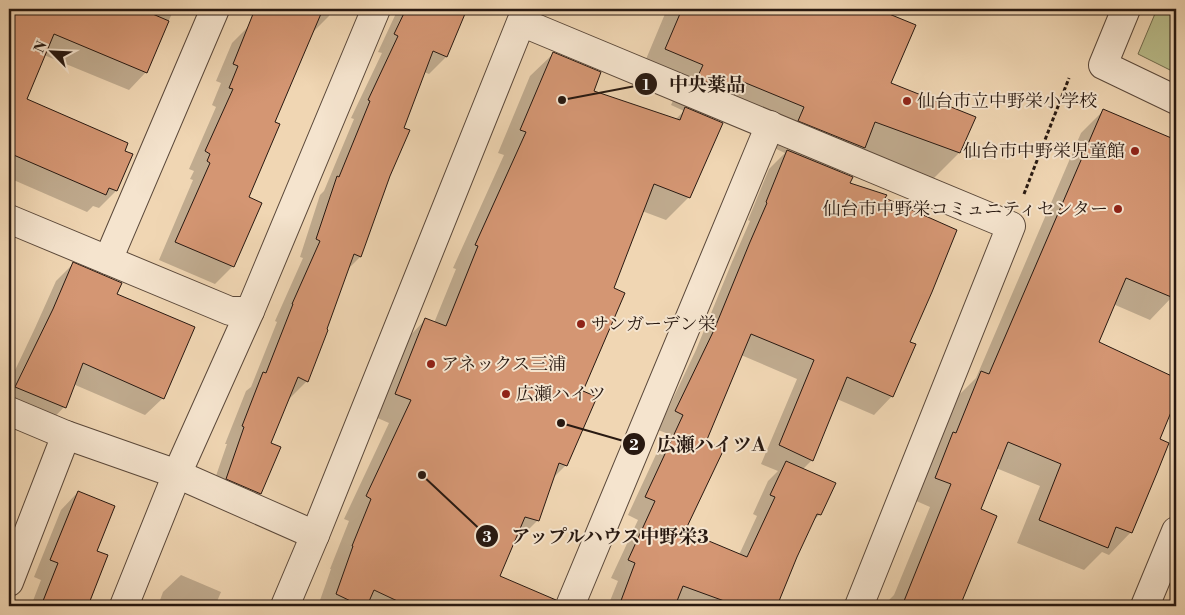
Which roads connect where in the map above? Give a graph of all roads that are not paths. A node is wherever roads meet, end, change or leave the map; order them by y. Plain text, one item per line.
1 (215, 9) edge
2 (376, 9) edge
3 (1126, 9) edge
4 (1176, 100) edge
5 (770, 125) junction
6 (9, 219) edge
7 (108, 260) junction
8 (250, 311) junction
9 (9, 411) edge
10 (66, 435) junction
11 (177, 474) junction
12 (1176, 532) edge
13 (315, 535) junction
14 (1168, 574) edge
15 (9, 582) edge
16 (124, 606) edge
17 (285, 606) edge
18 (570, 606) edge
19 (859, 606) edge
20 (1145, 606) edge

1 - 7 street
2 - 8 street
3 - 4 street
5 - 13 street
5 - 18 street
5 - 19 street
6 - 7 street
7 - 8 street
8 - 11 street
9 - 10 street
10 - 11 street
10 - 15 street
11 - 13 street
11 - 16 street
12 - 14 street
13 - 17 street
14 - 20 street

